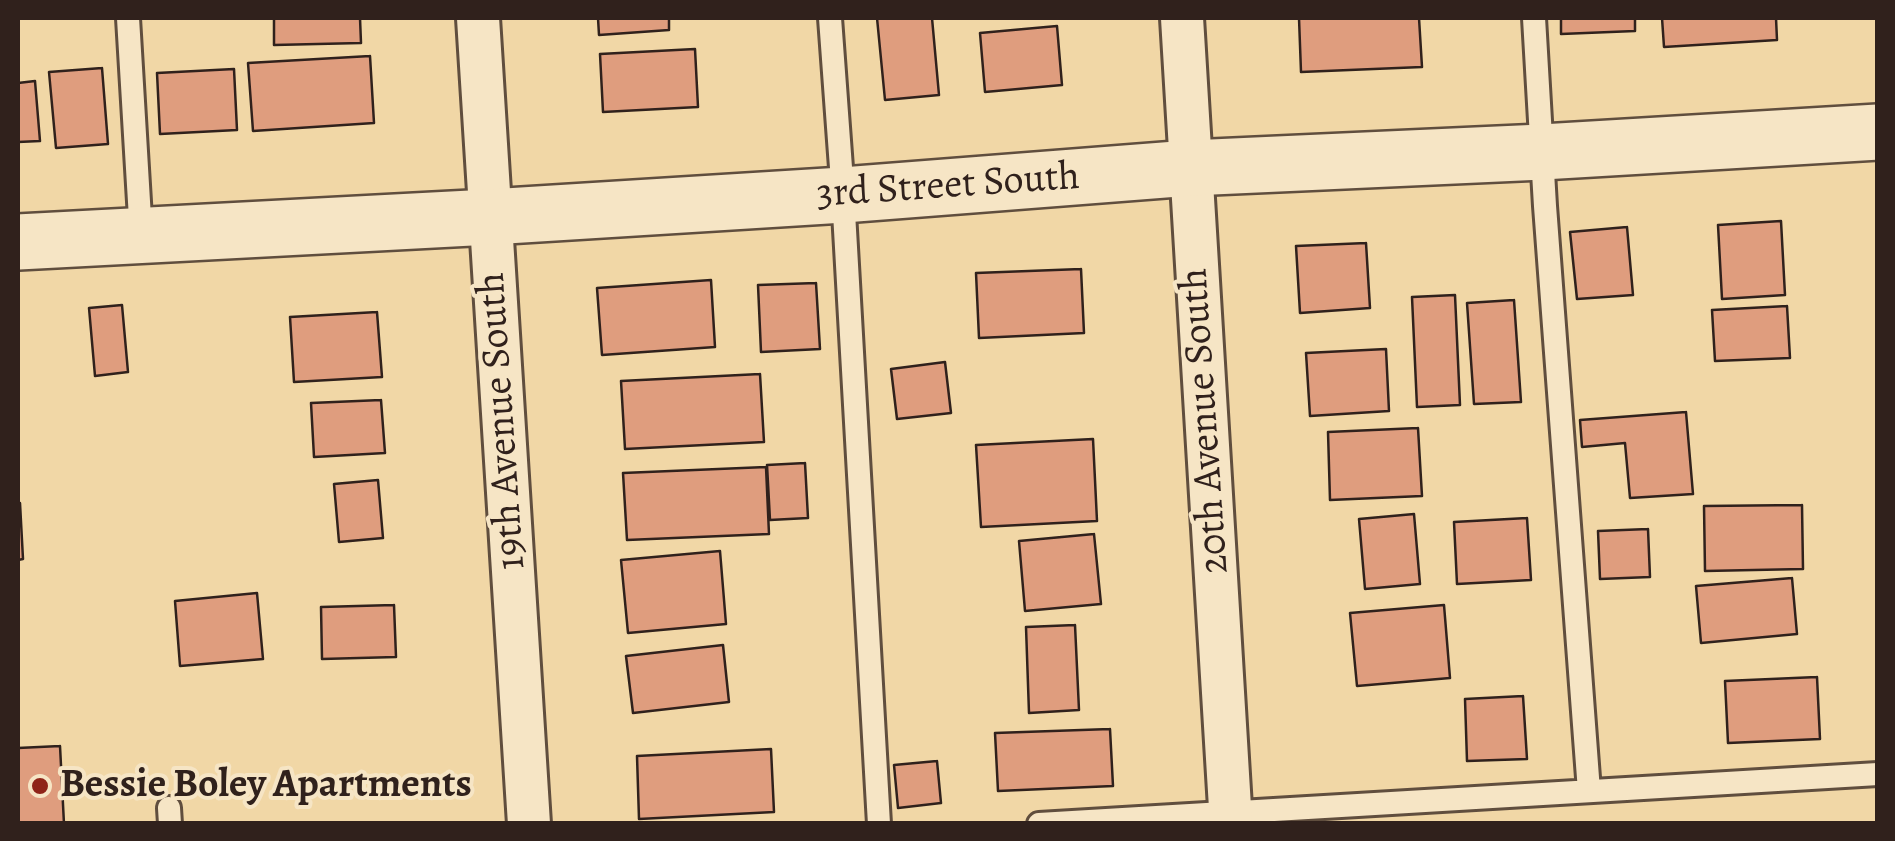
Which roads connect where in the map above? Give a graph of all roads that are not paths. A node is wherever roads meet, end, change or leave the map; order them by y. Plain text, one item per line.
1 (128, 18) edge
2 (478, 18) edge
3 (830, 18) edge
4 (1182, 18) edge
5 (1534, 18) edge
6 (1878, 132) edge
7 (1542, 152) junction
8 (1190, 168) junction
9 (843, 195) junction
10 (490, 217) junction
11 (141, 236) junction
12 (18, 242) edge
13 (1878, 774) edge
14 (1589, 791) junction
15 (1230, 818) edge
16 (529, 824) edge
17 (879, 824) edge
18 (1039, 824) edge

1 - 11 lane
2 - 10 street, 19th Avenue South
3 - 9 lane
4 - 8 street, 20th Avenue South
5 - 7 lane
6 - 7 street, 3rd Street South
7 - 8 street, 3rd Street South
7 - 14 lane
8 - 9 street, 3rd Street South
8 - 15 street, 20th Avenue South
9 - 10 street, 3rd Street South
9 - 17 lane
10 - 11 street, 3rd Street South
10 - 16 street, 19th Avenue South
11 - 12 street, 3rd Street South
13 - 14 lane
14 - 15 lane
15 - 18 lane

